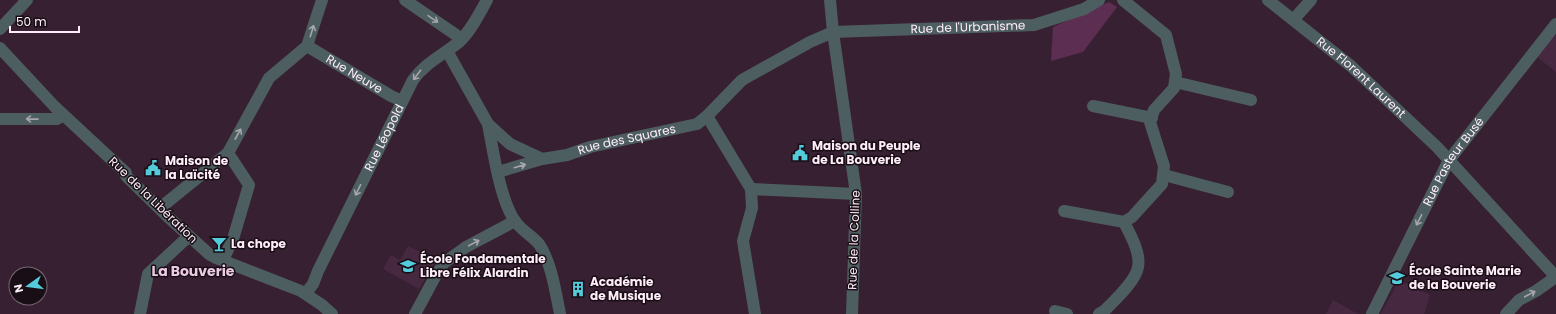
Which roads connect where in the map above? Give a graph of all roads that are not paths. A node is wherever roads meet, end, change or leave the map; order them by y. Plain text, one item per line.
1 (27, 0) edge
2 (322, 0) edge
3 (405, 0) edge
4 (487, 0) edge
5 (830, 0) edge
6 (1099, 0) edge
7 (1123, 0) edge
8 (1268, 0) edge
9 (1312, 0) edge
10 (1294, 19) junction
11 (1556, 24) edge
12 (0, 29) edge
13 (833, 32) junction
14 (462, 39) junction
15 (308, 46) junction
16 (0, 48) edge
17 (446, 51) junction
18 (1175, 82) junction
19 (1251, 100) dead end
20 (402, 101) junction
21 (1092, 106) dead end
22 (63, 115) junction
23 (707, 116) junction
24 (0, 118) edge
25 (1152, 118) junction
26 (488, 124) junction
27 (228, 153) junction
28 (542, 159) junction
29 (1449, 160) junction
30 (498, 172) junction
31 (1164, 176) junction
32 (751, 189) junction
33 (1228, 192) dead end
34 (856, 194) junction
35 (160, 208) junction
36 (1064, 211) dead end
37 (515, 221) junction
38 (1124, 222) junction
39 (190, 236) junction
40 (223, 260) junction
41 (1556, 277) edge
42 (306, 293) junction
43 (1055, 311) dead end
44 (140, 314) edge
45 (332, 314) edge
46 (415, 314) edge
47 (560, 314) edge
48 (755, 314) edge
49 (852, 314) edge
50 (1067, 314) edge
51 (1099, 314) edge
52 (1372, 314) edge
53 (1506, 314) edge

1 - 12 street
15 -> 2 street
3 -> 14 street
4 - 14 street, Rue Léopold
5 - 13 street, Rue de la Colline
6 - 13 street, Rue de l'Urbanisme
7 - 18 street
8 - 10 street, Rue Florent Laurent
9 - 10 street
10 - 29 street, Rue Florent Laurent
11 - 29 street, Rue Pasteur Busé
13 - 23 street, Rue des Squares
13 - 34 street, Rue de la Colline
14 - 17 street, Rue Léopold
15 - 20 street, Rue Neuve
27 -> 15 street
16 - 22 street, Rue de la Libération
17 -> 20 street, Rue Léopold
17 - 26 street
18 - 19 street
18 - 25 street
20 -> 42 street, Rue Léopold
21 - 25 street
22 -> 24 street
22 - 35 street, Rue de la Libération
23 - 28 street, Rue des Squares
23 - 32 street
25 - 31 street
26 - 28 street
26 - 30 street
27 - 35 street
27 - 40 street
30 -> 28 street, Rue des Squares
29 - 41 street, Rue Florent Laurent
29 -> 52 street, Rue Pasteur Busé
30 - 37 street
31 - 33 street
31 - 38 street
32 - 34 street
32 - 48 street
34 - 49 street, Rue de la Colline
35 - 39 street, Rue de la Libération
36 - 38 street
46 -> 37 street
37 - 47 street
38 - 51 street
39 - 40 street, Rue de la Libération
39 - 44 street
40 - 42 street, Rue de la Libération
53 -> 41 street
42 - 45 street, Rue de la Libération
43 - 50 street

